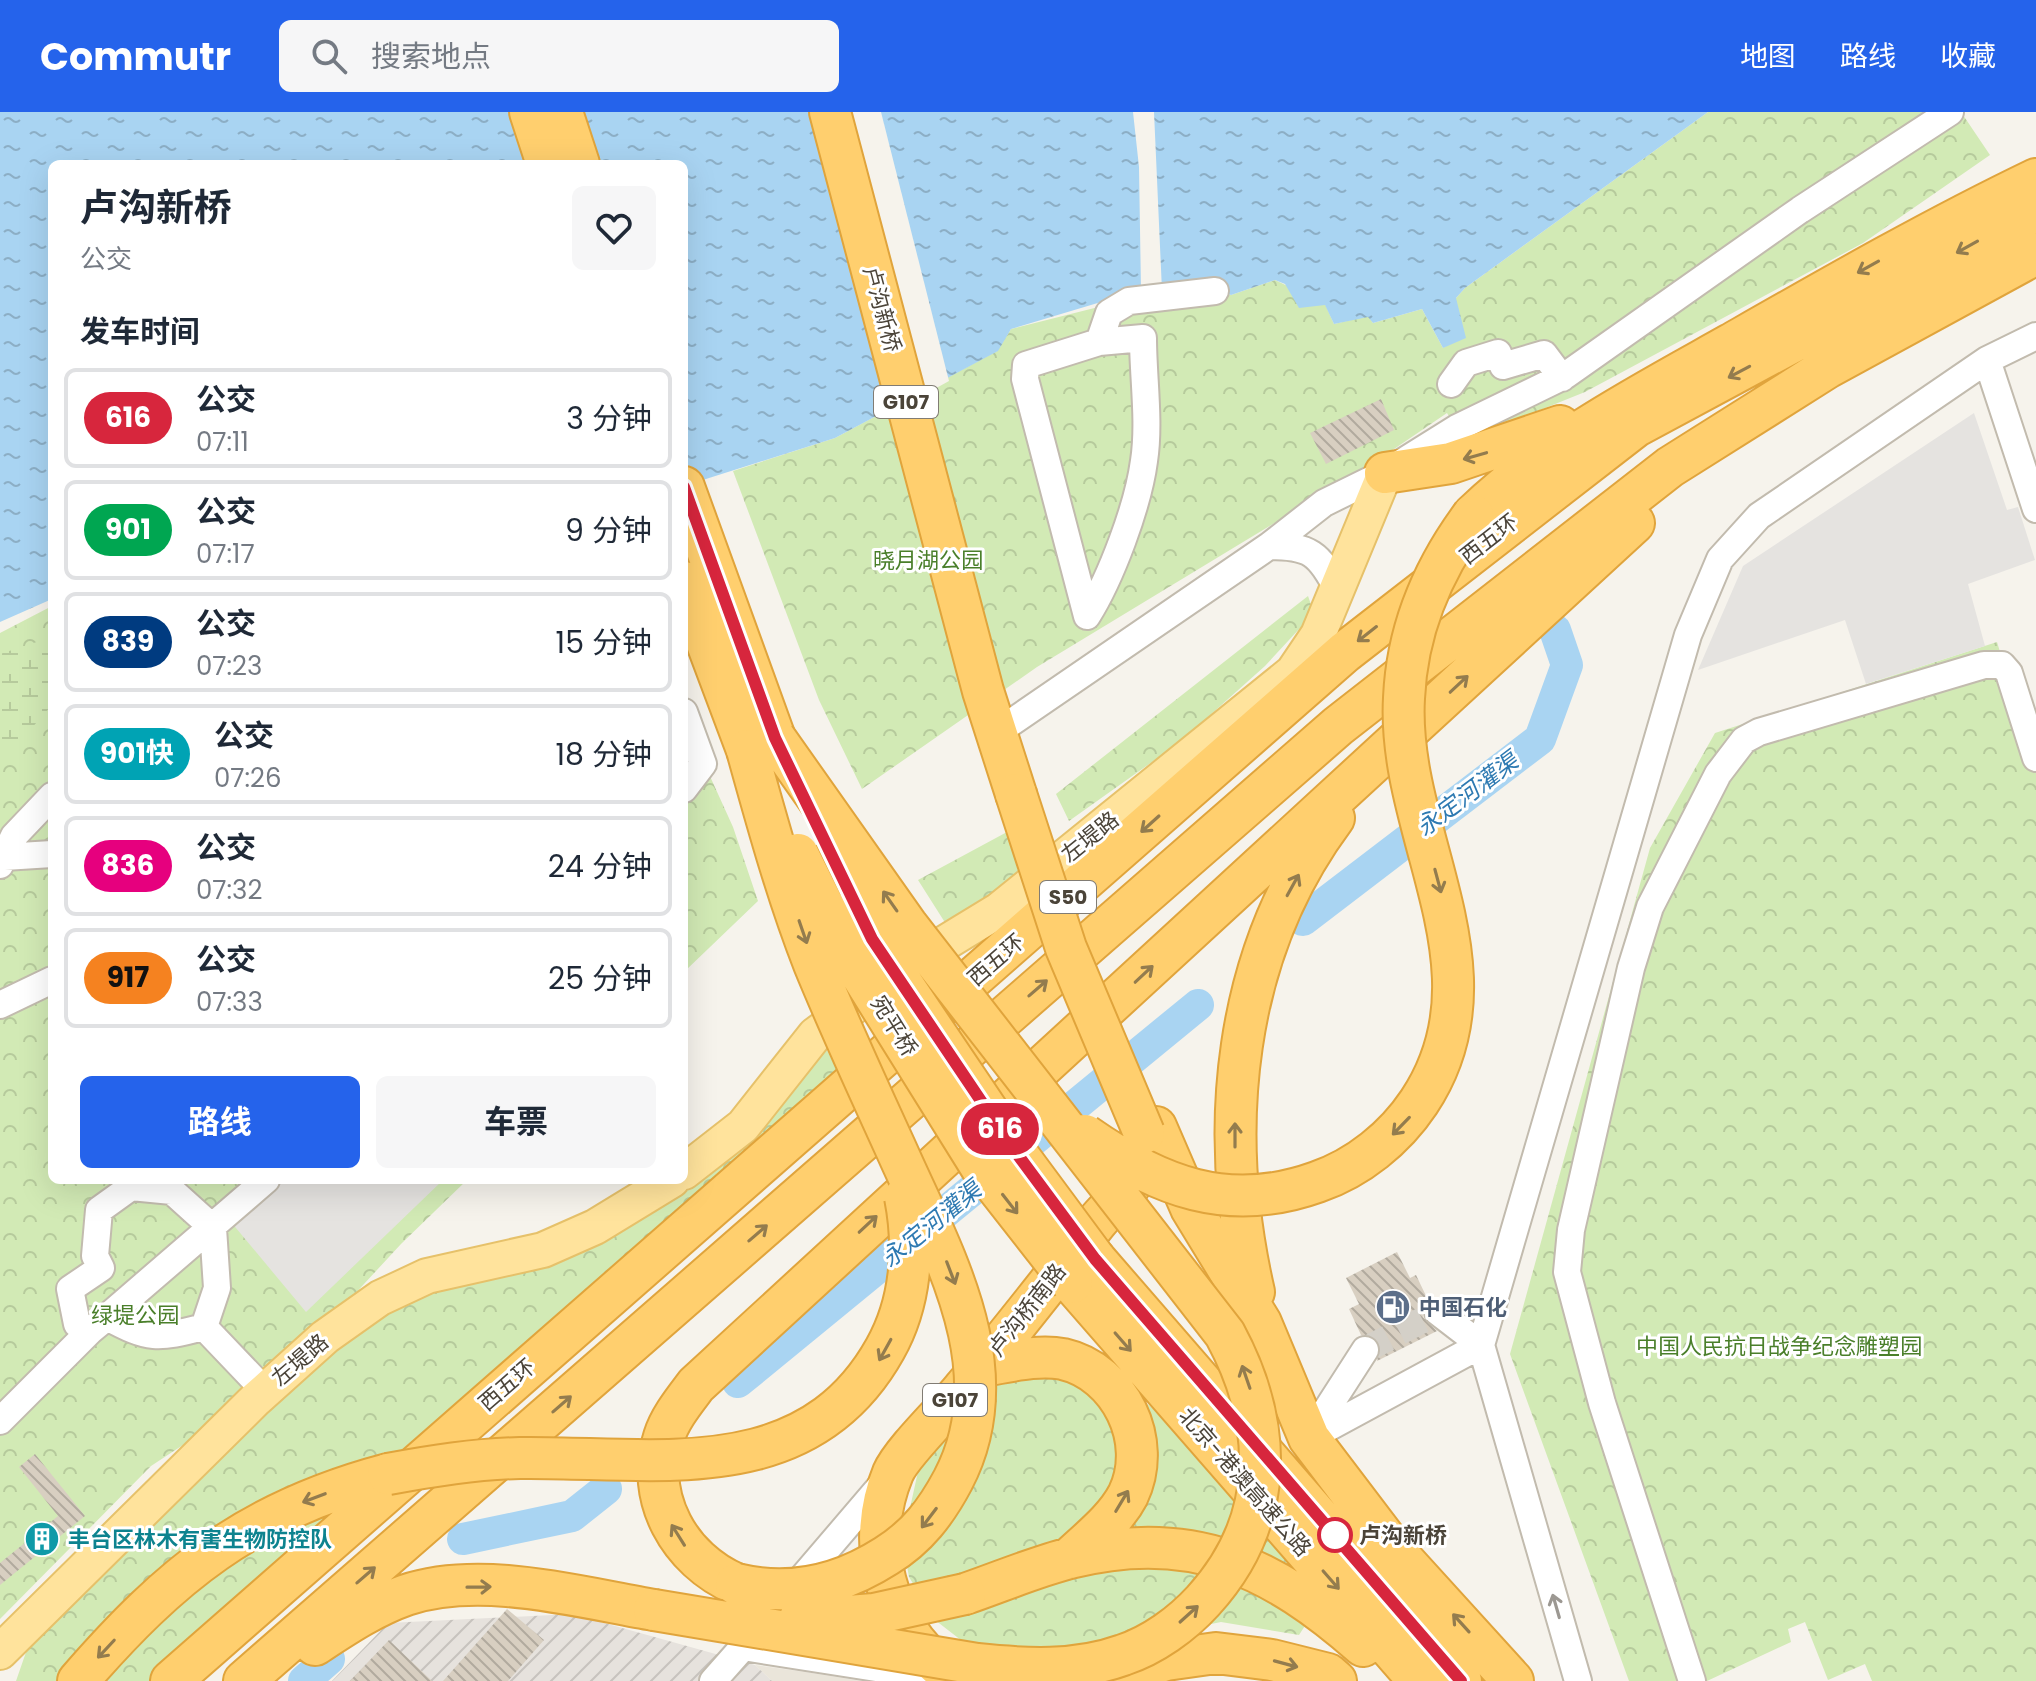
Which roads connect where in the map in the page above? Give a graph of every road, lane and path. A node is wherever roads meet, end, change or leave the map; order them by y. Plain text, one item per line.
1 (530, 112) edge
2 (562, 112) edge
3 (830, 112) edge
4 (853, 112) edge
5 (1950, 112) edge
6 (546, 160) edge
7 (578, 160) edge
8 (2036, 179) edge
9 (2036, 211) edge
10 (2036, 254) edge
11 (1215, 291) dead end
12 (2036, 336) edge
13 (1099, 342) junction
14 (1987, 360) junction
15 (1827, 368) junction
16 (1562, 378) junction
17 (1451, 384) dead end
18 (1627, 402) junction
19 (1385, 473) junction
20 (688, 500) edge
21 (2036, 509) edge
22 (1269, 546) junction
23 (688, 590) edge
24 (1338, 590) junction
25 (1001, 707) junction
26 (688, 723) edge
27 (761, 744) junction
28 (2036, 758) edge
29 (1378, 759) junction
30 (688, 784) edge
31 (48, 800) edge
32 (48, 855) edge
33 (2, 861) edge
34 (48, 982) edge
35 (0, 1005) edge
36 (1057, 1116) junction
37 (1150, 1130) junction
38 (891, 1139) junction
39 (688, 1169) edge
40 (262, 1184) edge
41 (665, 1184) edge
42 (152, 1185) edge
43 (1191, 1208) junction
44 (1106, 1211) junction
45 (213, 1228) junction
46 (1083, 1271) junction
47 (1438, 1312) dead end
48 (1261, 1323) junction
49 (99, 1324) junction
50 (204, 1327) junction
51 (1481, 1345) junction
52 (1365, 1350) tunnel mouth
53 (983, 1366) junction
54 (265, 1391) junction
55 (0, 1421) edge
56 (1309, 1438) junction
57 (894, 1471) junction
58 (1070, 1558) junction
59 (739, 1635) junction
60 (10, 1642) edge
61 (3, 1681) edge
62 (78, 1681) edge
63 (171, 1681) edge
64 (244, 1681) edge
65 (257, 1681) edge
66 (713, 1681) edge
67 (957, 1681) edge
68 (1101, 1681) edge
69 (1336, 1681) edge
70 (1403, 1681) edge
71 (1419, 1681) edge
72 (1461, 1681) edge
73 (1513, 1681) edge
74 (1578, 1681) edge
75 (1692, 1681) edge

1 - 6 highway
2 - 7 highway
3 - 25 highway, 卢沟新桥 / G107
4 - 25 highway, 卢沟新桥 / G107
5 - 16 street
8 -> 18 highway
9 -> 63 highway, 西五环 / S50
10 - 15 highway, S50
11 - 13 street
12 - 14 street
13 - 13 street
14 - 21 street
14 - 51 street
29 -> 15 highway
64 -> 15 highway, S50
16 - 17 street
16 - 19 street
18 -> 19 highway
18 -> 36 highway, bridge
19 - 22 street
19 - 24 main road, 左堤路
20 - 27 highway
22 - 24 street
22 - 25 street
23 - 27 highway
24 - 39 main road, 左堤路
25 - 37 highway, G107, bridge
26 - 30 street
36 -> 27 highway, bridge
27 -> 38 highway, bridge
27 - 46 highway, 宛平桥, bridge
28 - 75 street
38 -> 29 highway, bridge
48 -> 29 highway
31 - 33 street
32 - 33 street
34 - 35 street
59 -> 36 highway, bridge
37 - 43 highway, G107
37 - 44 highway, 卢沟桥南路 / G107
38 -> 62 highway, bridge
40 - 45 street
41 - 54 main road, 左堤路
42 - 45 street
42 - 49 street
43 - 44 highway
43 - 48 highway, G107
44 - 53 highway, 卢沟桥南路 / G107
45 - 49 street
45 - 50 street
46 -> 71 highway, 北京-港澳高速公路
46 - 72 highway, 北京-港澳高速公路
47 - 51 street
48 - 56 highway, G107
49 - 50 street
49 - 55 street
50 - 54 street
51 - 56 street
74 -> 51 street
52 - 56 street
53 - 57 highway, 卢沟桥南路 / G107
58 -> 53 highway
54 - 60 main road, 左堤路
73 -> 56 highway, G107
57 - 59 street
57 - 67 highway, 卢沟桥南路 / G107
58 - 59 highway, bridge
58 - 70 highway
65 -> 59 highway, bridge
59 - 66 street
59 - 67 street
60 - 61 main road
68 -> 69 highway

